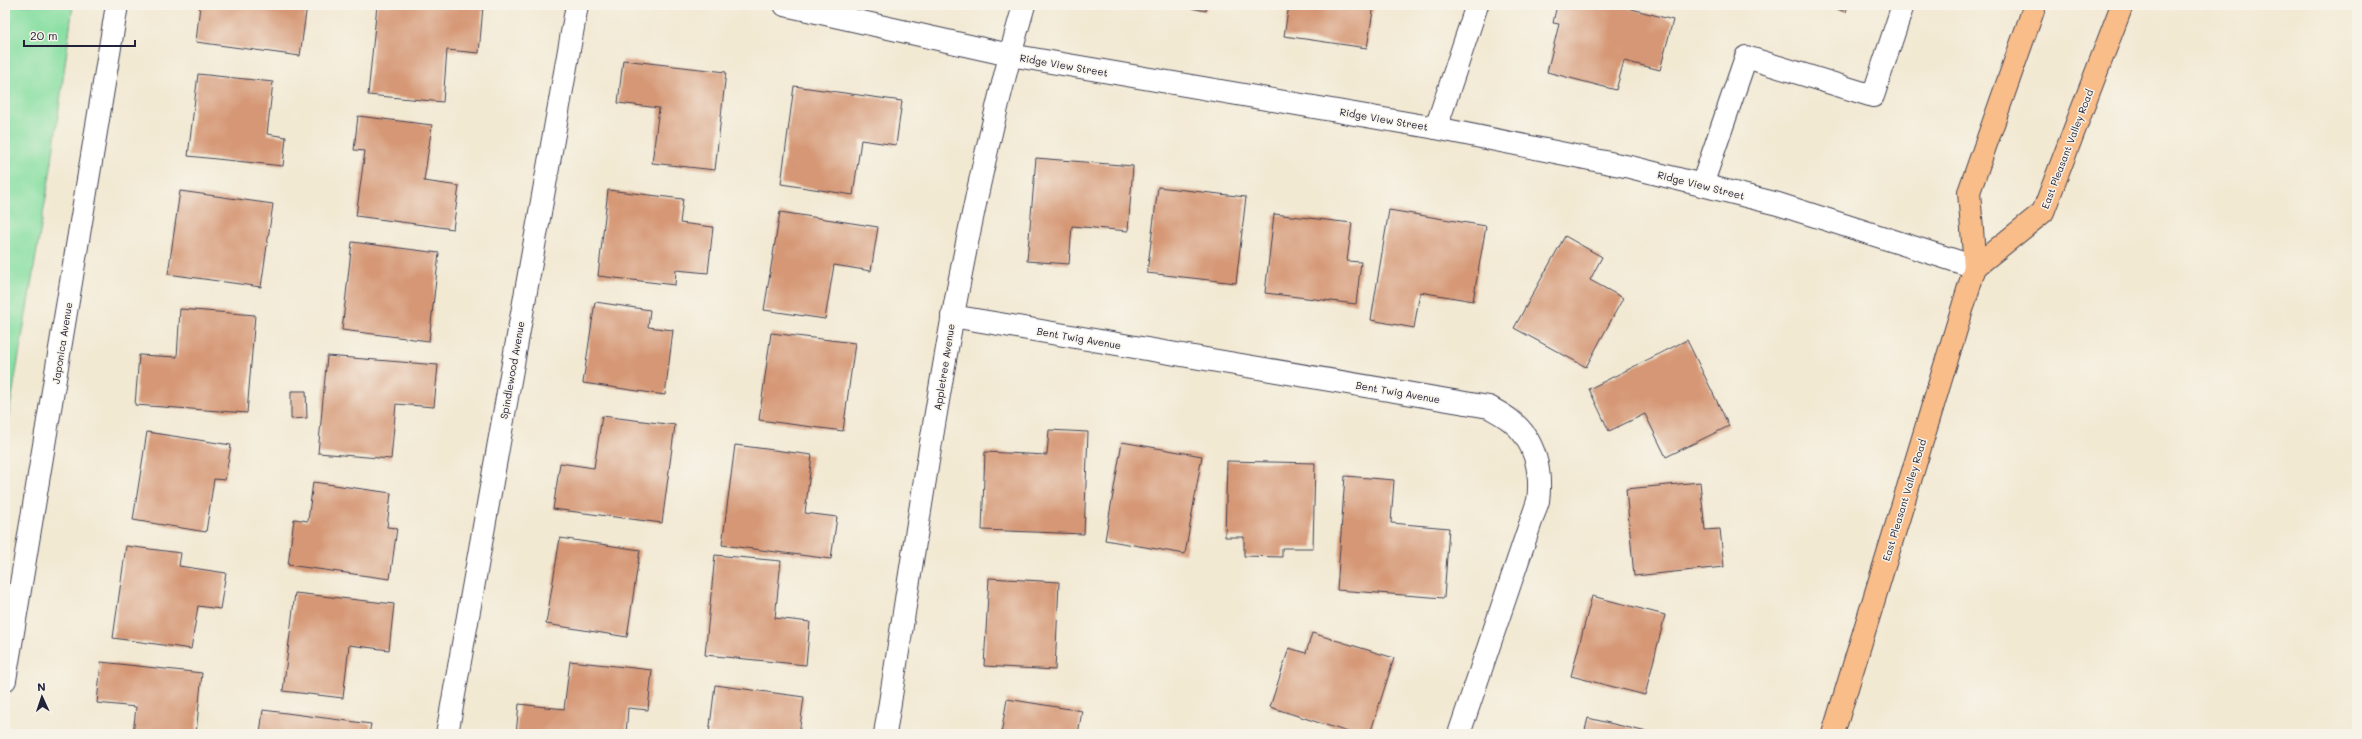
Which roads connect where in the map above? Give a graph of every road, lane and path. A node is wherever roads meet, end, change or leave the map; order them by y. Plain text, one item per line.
1 (118, 5) edge
2 (577, 5) edge
3 (785, 5) edge
4 (1024, 5) edge
5 (1477, 5) edge
6 (1903, 5) edge
7 (2034, 5) edge
8 (2122, 5) edge
9 (1010, 55) junction
10 (1436, 128) junction
11 (1702, 185) junction
12 (1975, 267) junction
13 (952, 316) junction
14 (5, 680) edge
15 (447, 734) edge
16 (885, 734) edge
17 (1459, 734) edge
18 (1833, 734) edge

1 - 14 street, Japonica Avenue
2 - 15 street, Spindlewood Avenue
3 - 9 street, Ridge View Street
4 - 9 street, Appletree Avenue
5 - 10 street
6 - 11 street
7 - 12 main road, East Pleasant Valley Road
8 - 12 main road, East Pleasant Valley Road
9 - 10 street, Ridge View Street
9 - 13 street, Appletree Avenue
10 - 11 street, Ridge View Street
11 - 12 street, Ridge View Street
12 - 18 main road, East Pleasant Valley Road
13 - 16 street, Appletree Avenue
13 - 17 street, Bent Twig Avenue

